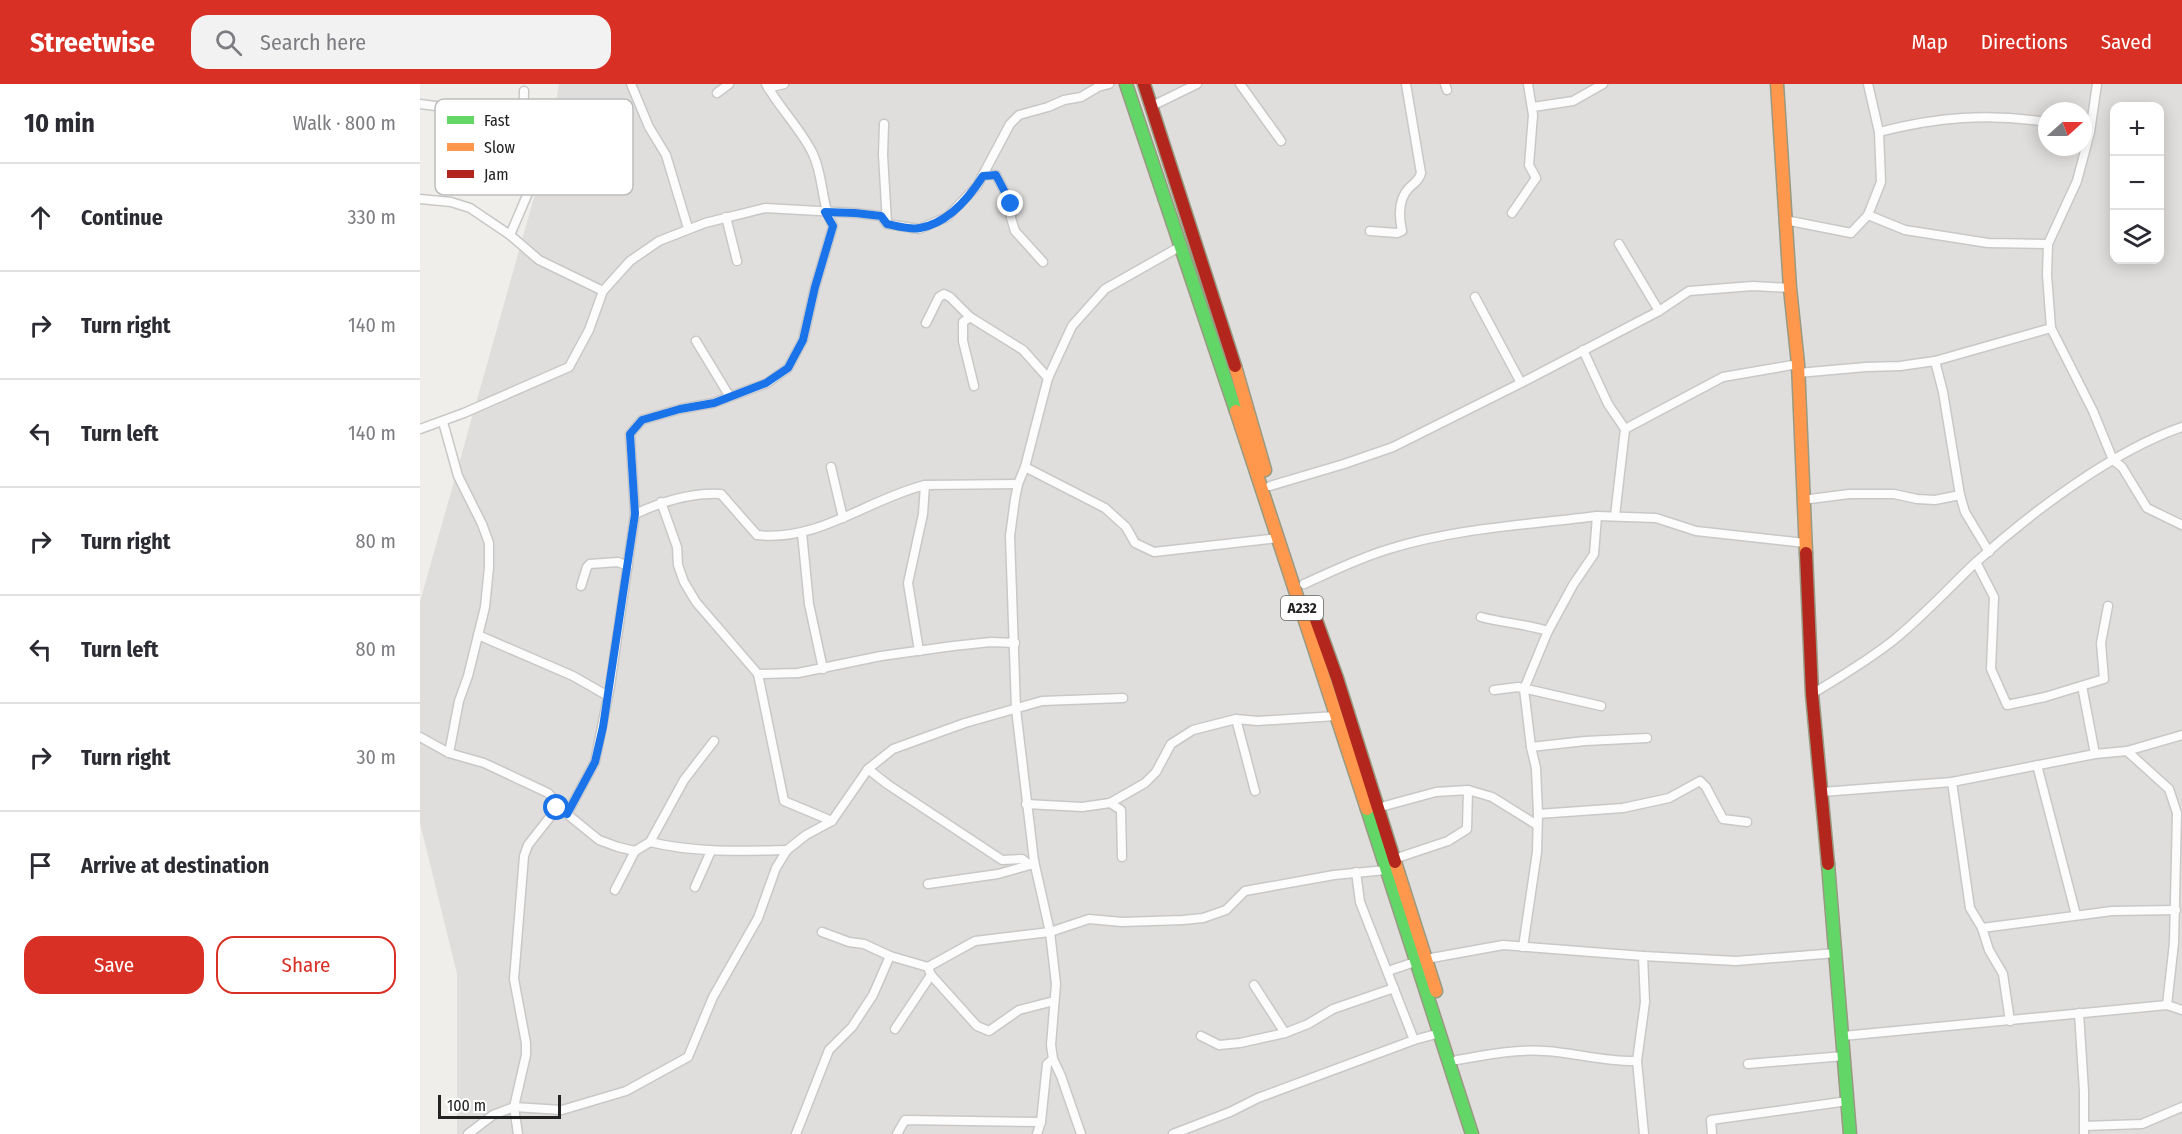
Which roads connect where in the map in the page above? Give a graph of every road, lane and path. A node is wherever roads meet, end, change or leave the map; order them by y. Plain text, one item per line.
1 (631, 84) edge
2 (729, 84) edge
3 (784, 84) edge
4 (1109, 84) edge
5 (1126, 84) edge
6 (1144, 84) edge
7 (1197, 84) edge
8 (1240, 84) edge
9 (1406, 84) edge
10 (1528, 84) edge
11 (1603, 84) edge
12 (1777, 84) edge
13 (1868, 84) edge
14 (2097, 84) edge
15 (767, 86) edge
16 (524, 91) dead end
17 (717, 93) dead end
18 (524, 99) edge
19 (420, 104) edge
20 (435, 106) edge
21 (1152, 106) junction
22 (1533, 107) junction
23 (2092, 108) edge
24 (2038, 120) edge
25 (884, 124) dead end
26 (1879, 132) junction
27 (1281, 141) dead end
28 (2082, 156) edge
29 (983, 176) junction
30 (527, 195) edge
31 (420, 199) edge
32 (825, 212) junction
33 (1512, 213) dead end
34 (1868, 215) junction
35 (726, 217) junction
36 (1785, 220) junction
37 (887, 224) junction
38 (688, 228) junction
39 (1370, 231) dead end
40 (510, 235) junction
41 (1619, 244) dead end
42 (2048, 244) junction
43 (1181, 246) junction
44 (737, 261) dead end
45 (1043, 262) dead end
46 (1790, 288) junction
47 (603, 291) junction
48 (1475, 297) dead end
49 (1659, 311) junction
50 (970, 317) junction
51 (926, 323) dead end
52 (2051, 328) junction
53 (696, 341) dead end
54 (1583, 350) junction
55 (1935, 361) junction
56 (1798, 368) junction
57 (1048, 378) junction
58 (1521, 383) junction
59 (974, 386) dead end
60 (730, 397) junction
61 (443, 422) junction
62 (2182, 427) edge
63 (420, 429) edge
64 (1625, 429) junction
65 (2113, 460) junction
66 (831, 467) dead end
67 (1025, 467) junction
68 (1018, 484) junction
69 (926, 485) junction
70 (1270, 486) junction
71 (1960, 495) junction
72 (1802, 500) junction
73 (660, 502) junction
74 (635, 514) junction
75 (1597, 516) junction
76 (1615, 516) junction
77 (843, 518) junction
78 (2182, 525) edge
79 (802, 533) junction
80 (1278, 538) junction
81 (1806, 543) junction
82 (1989, 552) junction
83 (1976, 562) junction
84 (628, 567) junction
85 (1304, 584) junction
86 (581, 586) dead end
87 (2108, 606) dead end
88 (1481, 617) dead end
89 (1548, 631) junction
90 (478, 635) junction
91 (1015, 643) junction
92 (919, 651) junction
93 (823, 669) junction
94 (758, 674) junction
95 (2082, 686) junction
96 (1524, 689) junction
97 (1494, 690) dead end
98 (1812, 694) junction
99 (608, 696) junction
100 (1123, 698) dead end
101 (1601, 706) dead end
102 (1016, 709) junction
103 (1336, 716) junction
104 (1236, 719) junction
105 (2182, 735) edge
106 (420, 737) edge
107 (1647, 738) dead end
108 (714, 741) dead end
109 (1531, 747) junction
110 (2127, 751) junction
111 (449, 753) junction
112 (2096, 754) junction
113 (2037, 765) junction
114 (868, 769) junction
115 (1952, 782) junction
116 (1468, 790) junction
117 (1255, 792) dead end
118 (1822, 792) junction
119 (558, 802) junction
120 (1110, 803) junction
121 (1026, 804) junction
122 (1377, 808) junction
123 (567, 814) junction
124 (1538, 814) junction
125 (832, 821) junction
126 (1747, 822) dead end
127 (1538, 825) junction
128 (650, 842) junction
129 (787, 850) junction
130 (635, 851) junction
131 (711, 851) junction
132 (1122, 856) dead end
133 (1394, 859) junction
134 (1032, 863) junction
135 (1386, 870) junction
136 (1356, 872) junction
137 (928, 884) dead end
138 (695, 887) dead end
139 (615, 890) dead end
140 (2176, 910) junction
141 (2076, 915) junction
142 (1982, 928) junction
143 (822, 932) dead end
144 (1050, 932) junction
145 (2178, 942) edge
146 (1523, 947) junction
147 (1836, 953) junction
148 (890, 956) junction
149 (1643, 956) junction
150 (1421, 960) junction
151 (930, 971) junction
152 (1388, 971) junction
153 (1254, 985) dead end
154 (1394, 988) junction
155 (1054, 1001) junction
156 (2167, 1005) junction
157 (2182, 1010) edge
158 (2079, 1013) junction
159 (2010, 1021) junction
160 (895, 1029) dead end
161 (1285, 1033) junction
162 (1440, 1033) junction
163 (1201, 1036) dead end
164 (1842, 1036) junction
165 (1414, 1040) junction
166 (1844, 1056) junction
167 (1053, 1059) junction
168 (1457, 1060) junction
169 (1637, 1061) junction
170 (1748, 1064) dead end
171 (1848, 1101) junction
172 (514, 1107) junction
173 (2182, 1107) edge
174 (1041, 1122) junction
175 (2084, 1130) edge
176 (1182, 1132) edge
177 (798, 1133) edge
178 (468, 1134) edge
179 (518, 1134) edge
180 (897, 1134) edge
181 (1037, 1134) edge
182 (1081, 1134) edge
183 (1173, 1134) edge
184 (1472, 1134) edge
185 (1482, 1134) edge
186 (1644, 1134) edge
187 (1712, 1134) edge
188 (1850, 1134) edge

1 - 38 street
2 - 17 street
3 - 15 street
4 - 29 street
5 - 43 main road, A232
6 - 21 main road, A232
7 - 21 street
8 - 27 street
9 - 39 street
10 - 22 street
11 - 22 street
12 - 36 main road
13 - 26 street
14 - 23 street
15 - 32 street
16 - 18 street
19 - 20 street
21 - 70 main road, A232
22 - 33 street
24 - 26 street
25 - 37 street
26 - 34 street
28 - 42 street
29 - 37 street
29 - 45 street
30 - 40 street
31 - 40 street
32 - 35 street
32 - 37 street
32 - 60 street
34 - 36 street
34 - 42 street
35 - 38 street
35 - 44 street
36 - 46 main road
38 - 47 street
40 - 47 street
41 - 49 street
42 - 52 street
43 - 57 street
43 - 80 main road, A232
46 - 49 street
46 - 56 main road
47 - 61 street
48 - 58 street
49 - 54 street
50 - 51 street
50 - 57 street
50 - 59 street
52 - 55 street
52 - 65 street
53 - 60 street
54 - 58 street
54 - 64 street
55 - 56 street
55 - 71 street
56 - 64 street
56 - 72 main road
57 - 67 street
58 - 70 street
60 - 74 street
61 - 63 street
61 - 90 street
62 - 65 street
64 - 76 street
65 - 78 street
65 - 82 street
66 - 77 street
67 - 68 street
67 - 80 street
68 - 69 street
68 - 91 street
69 - 77 street
69 - 92 street
70 - 85 main road, A232
71 - 72 street
71 - 82 street
72 - 81 main road
73 - 74 street
73 - 79 street
73 - 94 street
74 - 84 street
75 - 76 street
75 - 85 street
75 - 89 street
76 - 81 street
77 - 79 street
79 - 93 street
80 - 103 main road, A232
81 - 98 main road
82 - 83 street
83 - 95 street
83 - 98 street
84 - 86 street
84 - 99 street
85 - 122 main road, A232
87 - 95 street
88 - 89 street
89 - 96 street
90 - 99 street
90 - 111 street
91 - 92 street
91 - 102 street
92 - 93 street
93 - 94 street
94 - 125 street
95 - 112 street
96 - 97 street
96 - 101 street
96 - 109 street
98 - 118 main road
99 - 123 street
100 - 102 street
102 - 114 street
102 - 121 street
103 - 104 street
103 - 135 main road, A232
104 - 117 street
104 - 120 street
105 - 110 street
106 - 111 street
107 - 109 street
108 - 128 street
109 - 124 street
110 - 112 street
110 - 140 street
111 - 119 street
112 - 113 street
113 - 115 street
113 - 141 street
114 - 125 street
114 - 134 street
115 - 118 street
115 - 142 street
116 - 122 street
116 - 127 street
116 - 133 street
118 - 147 main road
119 - 123 street
119 - 172 street
120 - 121 street
120 - 132 street
121 - 134 street
122 - 133 main road, A232
123 - 130 street
124 - 126 street
124 - 127 street
125 - 129 street
127 - 146 street
128 - 130 street
128 - 131 street
129 - 131 street
129 - 172 street
130 - 139 street
131 - 138 street
133 - 150 main road, A232
134 - 137 street
134 - 144 street
135 - 136 street
135 - 150 main road, A232
136 - 144 street
136 - 152 street
140 - 141 street
140 - 145 street
141 - 142 street
142 - 159 street
143 - 148 street
144 - 151 street
144 - 155 street
145 - 156 street
146 - 149 street
146 - 150 street
147 - 149 street
147 - 164 main road
148 - 151 street
148 - 177 street
149 - 169 street
150 - 152 street
150 - 162 main road, A232
150 - 168 main road, A232
151 - 155 street
151 - 160 street
152 - 154 street
153 - 161 street
154 - 161 street
154 - 165 street
155 - 167 street
156 - 157 street
156 - 158 street
158 - 159 street
158 - 175 street
159 - 164 street
161 - 163 street
162 - 165 street
162 - 184 main road, A232
164 - 166 main road
165 - 176 street
166 - 170 street
166 - 171 main road
167 - 174 street
167 - 182 street
168 - 169 street
168 - 185 main road, A232
169 - 186 street
171 - 187 street
171 - 188 main road
172 - 178 street
172 - 179 street
173 - 175 street
174 - 180 street
174 - 181 street
176 - 183 street

